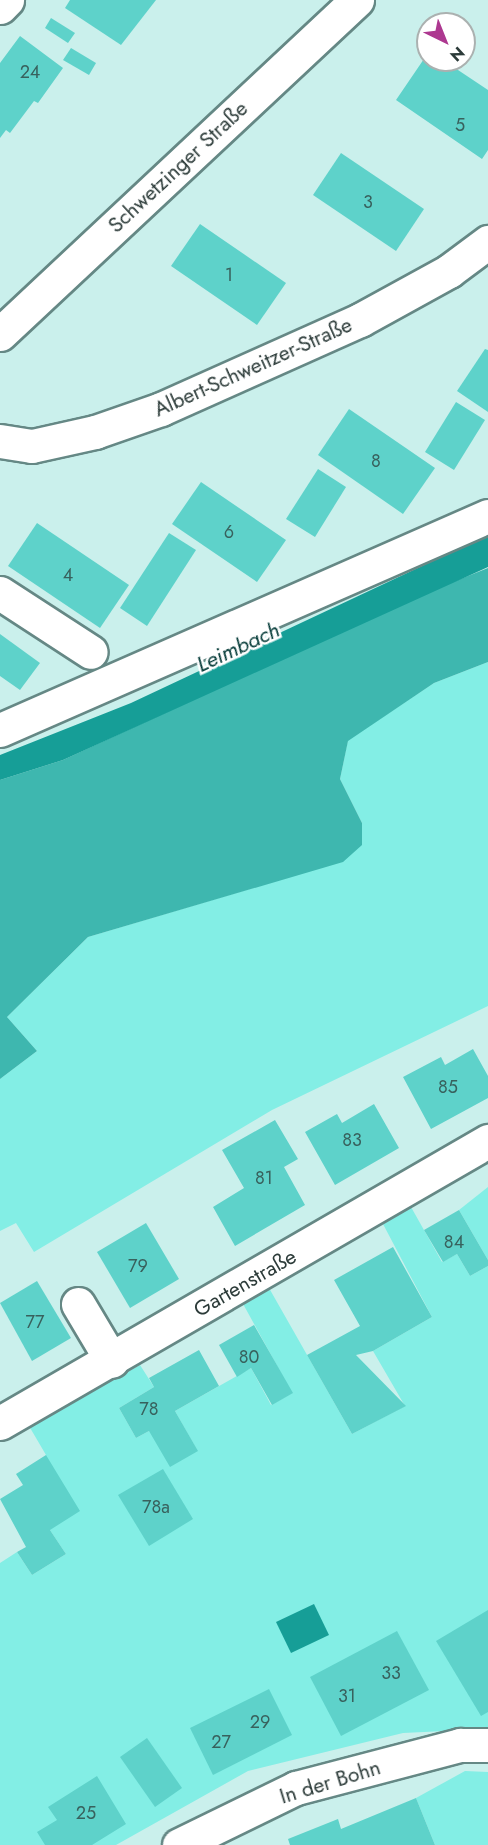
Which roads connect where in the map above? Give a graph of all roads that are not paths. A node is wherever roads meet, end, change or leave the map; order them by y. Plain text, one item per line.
1 (7, 0) edge
2 (357, 0) edge
3 (0, 8) edge
4 (488, 242) edge
5 (0, 334) edge
6 (0, 441) edge
7 (488, 516) edge
8 (0, 593) edge
9 (91, 652) dead end
10 (0, 730) edge
11 (488, 1142) edge
12 (78, 1304) dead end
13 (112, 1361) junction
14 (0, 1423) edge
15 (488, 1745) edge
16 (179, 1845) edge

1 - 3 street
2 - 5 street, Schwetzinger Straße
4 - 6 street, Albert-Schweitzer-Straße
7 - 10 street
8 - 9 street
11 - 13 street, Gartenstraße
12 - 13 street
13 - 14 street, Gartenstraße
15 - 16 street, In der Bohn

